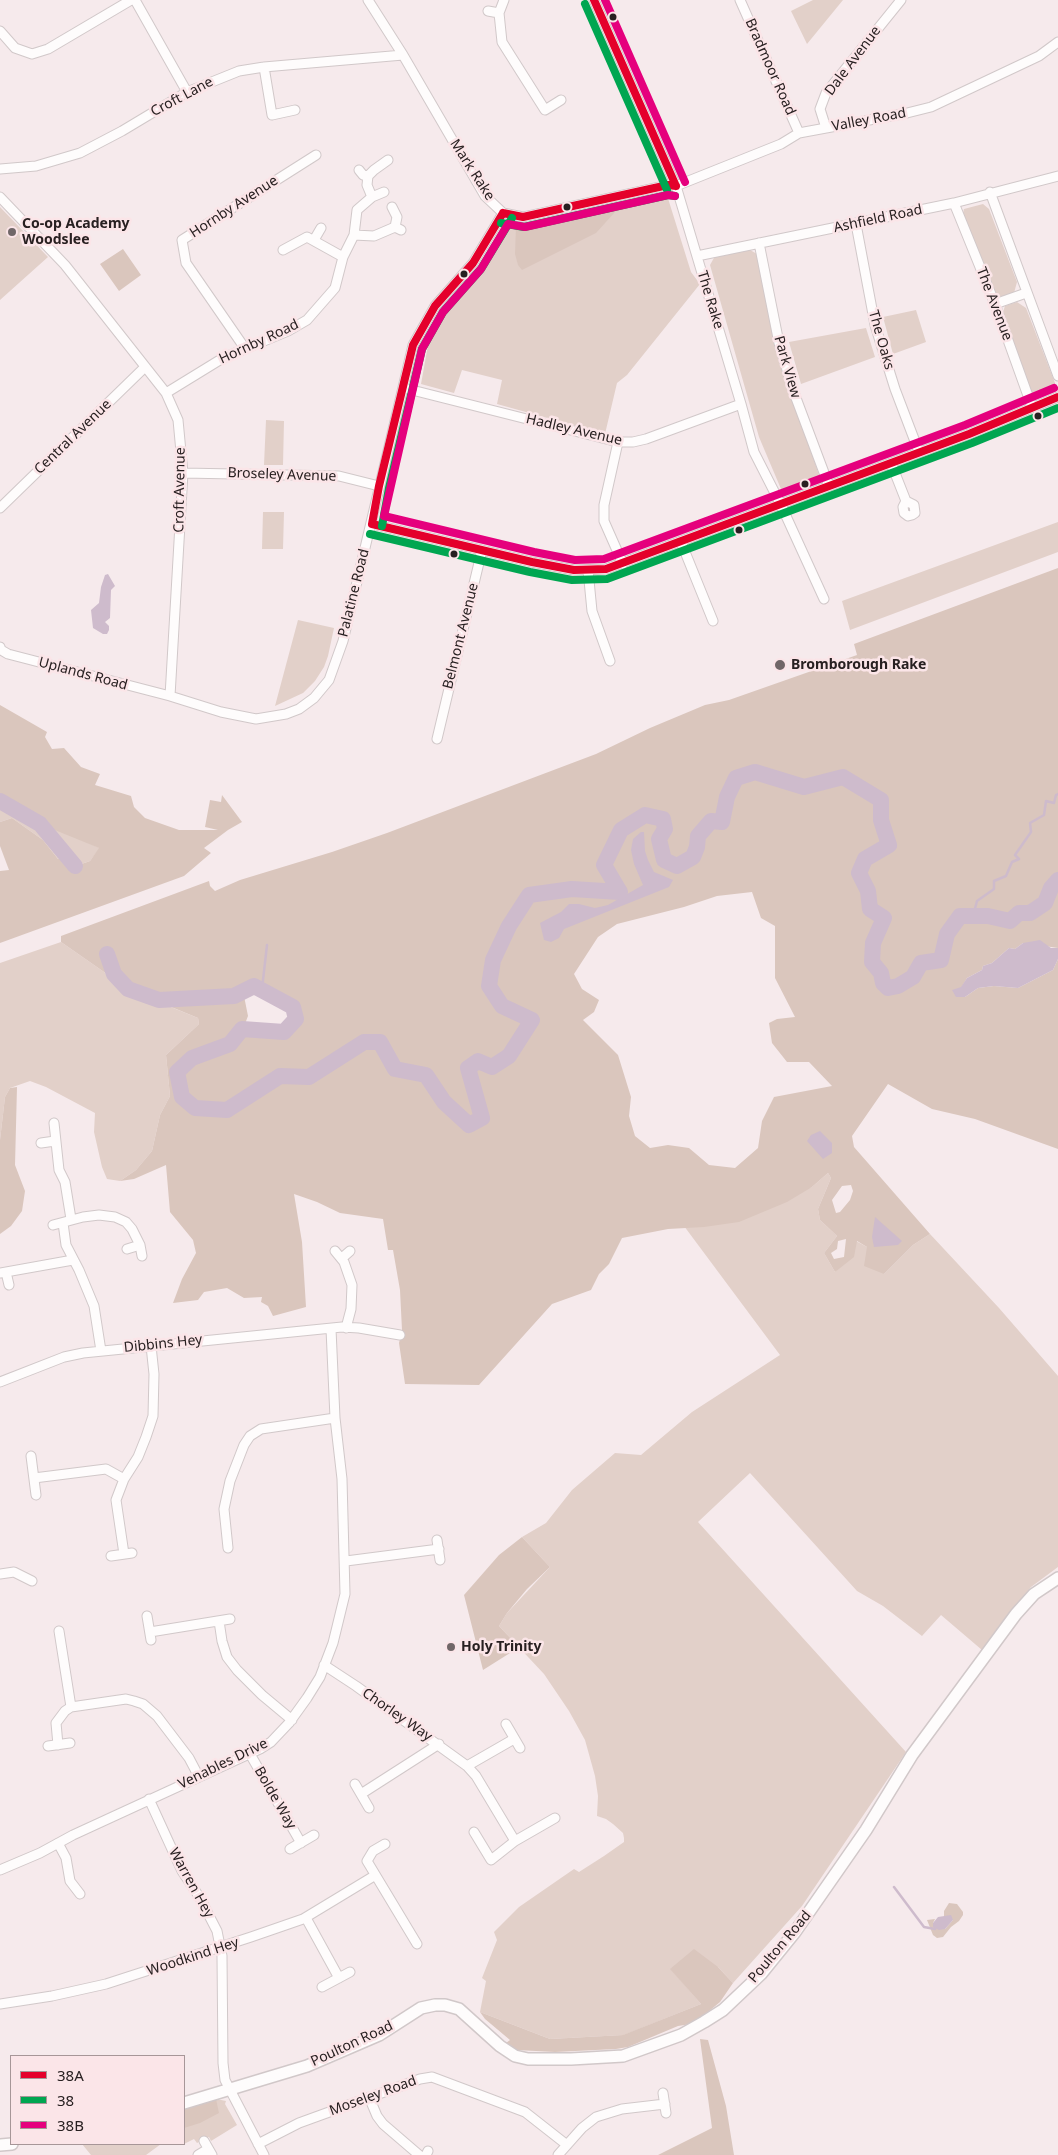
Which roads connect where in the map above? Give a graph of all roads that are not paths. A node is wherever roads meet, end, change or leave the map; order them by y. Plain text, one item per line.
1 (132, 0) edge
2 (135, 0) edge
3 (368, 0) edge
4 (504, 0) edge
5 (594, 0) edge
6 (740, 0) edge
7 (901, 0) edge
8 (488, 11) dead end
9 (499, 13) junction
10 (0, 31) edge
11 (1058, 42) edge
12 (403, 55) junction
13 (264, 66) junction
14 (186, 92) junction
15 (561, 100) dead end
16 (295, 110) dead end
17 (826, 128) junction
18 (799, 133) junction
19 (316, 155) dead end
20 (388, 160) dead end
21 (0, 169) edge
22 (359, 170) dead end
23 (368, 176) junction
24 (1058, 176) edge
25 (676, 186) junction
26 (384, 192) dead end
27 (990, 192) junction
28 (0, 197) edge
29 (372, 197) junction
30 (954, 203) junction
31 (392, 207) dead end
32 (503, 213) junction
33 (856, 224) junction
34 (321, 228) dead end
35 (354, 235) junction
36 (314, 240) junction
37 (759, 243) junction
38 (284, 250) dead end
39 (697, 256) junction
40 (343, 257) junction
41 (1026, 293) junction
42 (995, 304) junction
43 (244, 348) junction
44 (145, 367) junction
45 (1058, 376) edge
46 (404, 388) junction
47 (166, 393) junction
48 (1058, 398) edge
49 (741, 404) junction
50 (1032, 407) junction
51 (618, 442) junction
52 (919, 452) junction
53 (891, 463) junction
54 (184, 473) junction
55 (379, 486) junction
56 (829, 486) junction
57 (906, 500) dead end
58 (781, 505) junction
59 (0, 508) edge
60 (372, 524) junction
61 (681, 542) junction
62 (482, 550) junction
63 (622, 564) junction
64 (588, 570) junction
65 (824, 600) dead end
66 (713, 621) dead end
67 (0, 647) edge
68 (610, 661) dead end
69 (170, 696) junction
70 (437, 739) dead end
71 (54, 1123) dead end
72 (55, 1141) junction
73 (42, 1143) dead end
74 (67, 1221) junction
75 (53, 1225) dead end
76 (140, 1245) junction
77 (128, 1249) dead end
78 (334, 1251) dead end
79 (350, 1251) dead end
80 (142, 1256) dead end
81 (342, 1258) junction
82 (74, 1260) junction
83 (3, 1273) edge
84 (9, 1285) dead end
85 (346, 1328) junction
86 (331, 1329) junction
87 (400, 1335) dead end
88 (151, 1346) junction
89 (101, 1351) junction
90 (0, 1382) edge
91 (335, 1418) junction
92 (31, 1456) dead end
93 (34, 1478) junction
94 (124, 1479) junction
95 (36, 1495) dead end
96 (228, 1548) dead end
97 (111, 1556) dead end
98 (440, 1560) dead end
99 (346, 1561) junction
100 (0, 1574) edge
101 (1058, 1578) edge
102 (32, 1581) dead end
103 (147, 1616) dead end
104 (230, 1620) dead end
105 (219, 1621) junction
106 (59, 1631) dead end
107 (324, 1665) junction
108 (71, 1707) junction
109 (292, 1720) junction
110 (506, 1724) dead end
111 (514, 1739) junction
112 (70, 1743) dead end
113 (439, 1744) junction
114 (58, 1745) junction
115 (48, 1746) dead end
116 (520, 1748) dead end
117 (250, 1754) junction
118 (467, 1766) junction
119 (199, 1777) junction
120 (355, 1784) dead end
121 (361, 1794) junction
122 (149, 1799) junction
123 (370, 1808) dead end
124 (555, 1818) dead end
125 (474, 1832) dead end
126 (314, 1835) dead end
127 (515, 1841) junction
128 (58, 1843) junction
129 (301, 1843) junction
130 (385, 1844) dead end
131 (290, 1849) dead end
132 (0, 1870) edge
133 (374, 1876) junction
134 (80, 1894) dead end
135 (306, 1918) junction
136 (417, 1944) dead end
137 (220, 1948) junction
138 (350, 1972) dead end
139 (339, 1978) junction
140 (322, 1987) dead end
141 (0, 2004) edge
142 (229, 2089) junction
143 (663, 2093) dead end
144 (369, 2097) junction
145 (185, 2103) edge
146 (204, 2141) dead end
147 (258, 2144) junction
148 (567, 2145) junction
149 (210, 2152) edge
150 (198, 2155) edge
151 (264, 2155) edge
152 (418, 2155) edge
153 (558, 2155) edge

1 - 10 street
2 - 14 street
3 - 12 street, Mark Rake
4 - 9 street
5 - 25 street, The Rake
6 - 18 street, Bradmoor Road
7 - 17 street, Dale Avenue
8 - 9 street
9 - 15 street
11 - 17 street, Valley Road
12 - 13 street, Croft Lane
12 - 32 street, Mark Rake
13 - 14 street, Croft Lane
13 - 16 street
14 - 21 street, Croft Lane
17 - 18 street, Valley Road
18 - 25 street, Valley Road
19 - 43 street, Hornby Avenue
20 - 23 street
22 - 23 street
23 - 29 street
24 - 27 street, Ashfield Road
25 - 32 street, Mark Rake
25 - 39 street, The Rake
26 - 29 street
27 - 30 street, Ashfield Road
27 - 41 street
28 - 44 street, Croft Avenue
29 - 35 street, Hornby Road
30 - 33 street, Ashfield Road
30 - 42 street, The Avenue
31 - 35 street
32 - 46 street, Palatine Road
33 - 37 street, Ashfield Road
33 - 52 street, The Oaks
34 - 36 street
35 - 40 street, Hornby Road
36 - 38 street
36 - 40 street
37 - 39 street, Ashfield Road
37 - 56 street, Park View
39 - 49 street, The Rake
40 - 43 street, Hornby Road
41 - 42 street
41 - 45 street
42 - 50 street, The Avenue
43 - 47 street, Hornby Road
44 - 47 street, Croft Avenue
44 - 59 street, Central Avenue
46 - 51 street, Hadley Avenue
46 - 55 street, Palatine Road
47 - 54 street, Croft Avenue
48 - 50 street
49 - 51 street, Hadley Avenue
49 - 58 street, The Rake
50 - 52 street
51 - 63 street
52 - 53 street
53 - 56 street
53 - 57 street
54 - 55 street, Broseley Avenue
54 - 69 street, Croft Avenue
55 - 60 street, Palatine Road
56 - 58 street
58 - 61 street
58 - 65 street, The Rake
60 - 62 street
60 - 69 street, Palatine Road
61 - 63 street
61 - 66 street
62 - 64 street
62 - 70 street, Belmont Avenue
63 - 64 street
64 - 68 street
67 - 69 street, Uplands Road
71 - 72 street
72 - 73 street
72 - 74 street
74 - 75 street
74 - 76 street
74 - 82 street
76 - 77 street
76 - 80 street
78 - 81 street
79 - 81 street
81 - 85 street
82 - 83 street
82 - 89 street
83 - 84 street
85 - 86 street, Dibbins Hey
85 - 87 street, Dibbins Hey
86 - 88 street, Dibbins Hey
86 - 91 street, Venables Drive
88 - 89 street, Dibbins Hey
88 - 94 street
89 - 90 street, Dibbins Hey
91 - 96 street
91 - 99 street, Venables Drive
92 - 93 street
93 - 94 street
93 - 95 street
94 - 97 street
98 - 99 street
99 - 107 street, Venables Drive
100 - 102 street
101 - 142 street, Poulton Road
103 - 105 street
104 - 105 street
105 - 109 street
106 - 108 street
107 - 109 street, Venables Drive
107 - 113 street, Chorley Way
108 - 114 street
108 - 119 street
109 - 117 street, Venables Drive
110 - 111 street
111 - 116 street
111 - 118 street
112 - 114 street
113 - 118 street, Chorley Way
113 - 121 street
114 - 115 street
117 - 119 street, Venables Drive
117 - 129 street, Bolde Way
118 - 127 street, Chorley Way
119 - 122 street, Venables Drive
120 - 121 street
121 - 123 street
122 - 128 street, Venables Drive
122 - 137 street, Warren Hey
124 - 127 street
125 - 127 street
126 - 129 street, Bolde Way
128 - 132 street, Venables Drive
128 - 134 street
129 - 131 street, Bolde Way
130 - 133 street
133 - 135 street, Woodkind Hey
133 - 136 street
135 - 137 street, Woodkind Hey
135 - 139 street
137 - 141 street, Woodkind Hey
137 - 142 street, Warren Hey
138 - 139 street
139 - 140 street
142 - 145 street, Poulton Road
142 - 147 street, Warren Hey
143 - 148 street
144 - 147 street, Moseley Road
144 - 148 street, Moseley Road
144 - 152 street
146 - 149 street
147 - 151 street, Warren Hey
148 - 153 street
149 - 150 street

